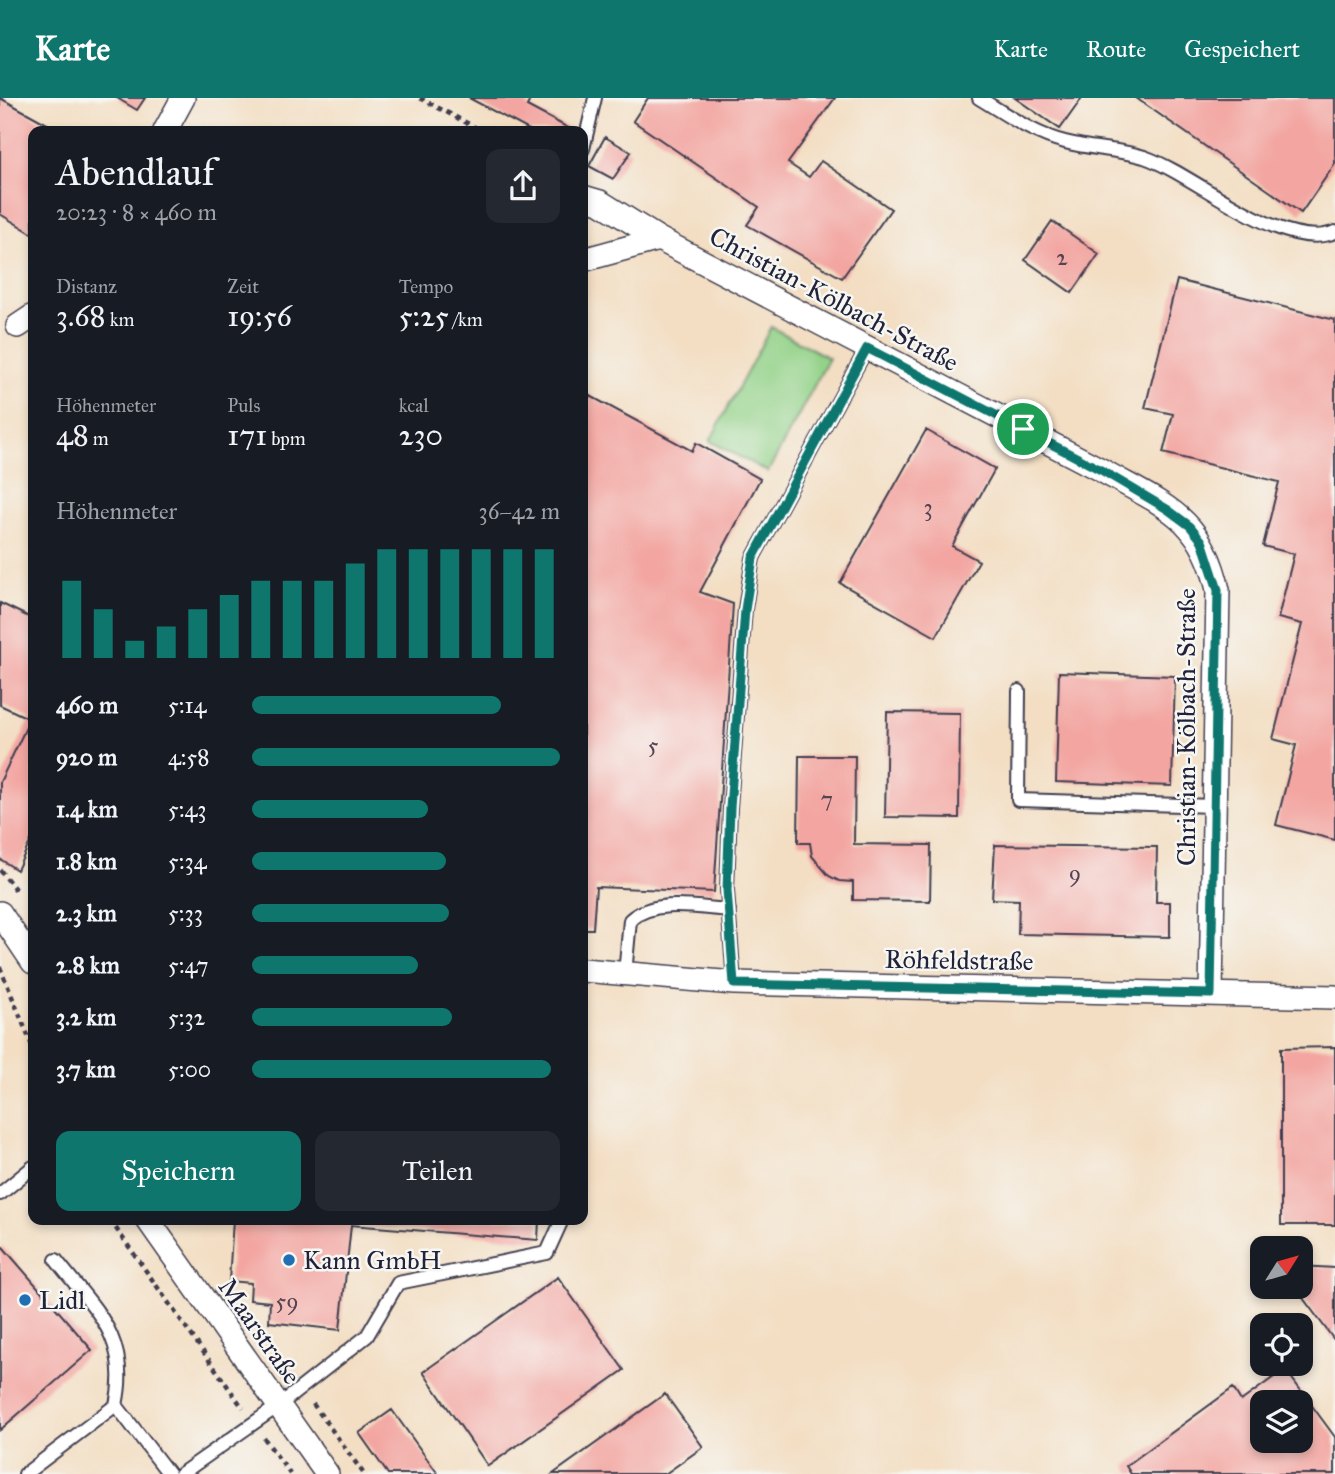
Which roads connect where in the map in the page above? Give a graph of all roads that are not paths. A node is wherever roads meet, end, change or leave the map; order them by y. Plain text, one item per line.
1 (183, 98) edge
2 (595, 98) edge
3 (979, 98) edge
4 (168, 126) edge
5 (588, 128) edge
6 (588, 196) edge
7 (1335, 232) edge
8 (659, 239) junction
9 (588, 259) edge
10 (867, 348) junction
11 (1019, 691) dead end
12 (1214, 806) junction
13 (729, 911) junction
14 (0, 913) edge
15 (28, 955) edge
16 (588, 971) edge
17 (625, 974) junction
18 (734, 984) junction
19 (1211, 994) junction
20 (1335, 997) edge
21 (28, 1171) edge
22 (0, 1194) edge
23 (151, 1225) edge
24 (560, 1225) edge
25 (56, 1260) dead end
26 (116, 1405) junction
27 (278, 1406) junction
28 (25, 1474) edge
29 (169, 1474) edge
30 (181, 1474) edge
31 (327, 1474) edge

1 - 4 street
2 - 5 lane
3 - 7 lane
6 - 8 street, Christian-Kölbach-Straße
8 - 9 street
8 - 10 street, Christian-Kölbach-Straße
10 - 12 street, Christian-Kölbach-Straße
10 - 13 lane
11 - 12 lane
12 - 19 street, Christian-Kölbach-Straße
13 - 17 lane
13 - 18 lane
14 - 15 street
16 - 17 street, Röhfeldstraße
17 - 18 street, Röhfeldstraße
18 - 19 street, Röhfeldstraße
19 - 20 street, Röhfeldstraße
21 - 22 lane
23 - 27 street, Maarstraße
24 - 27 lane
25 - 26 lane
26 - 28 lane
26 - 29 lane
27 - 30 lane
27 - 31 street, Maarstraße

